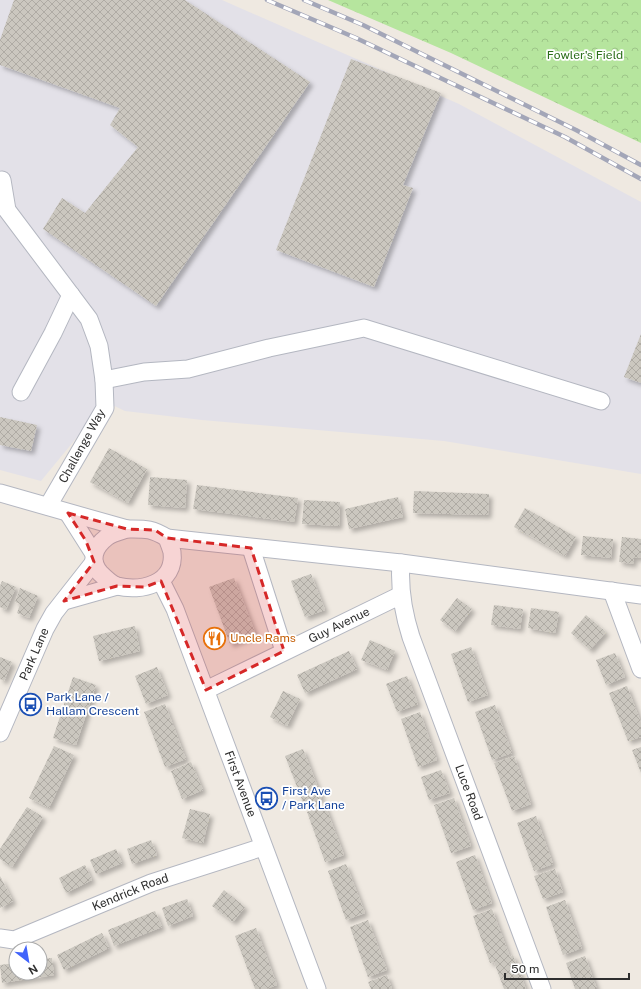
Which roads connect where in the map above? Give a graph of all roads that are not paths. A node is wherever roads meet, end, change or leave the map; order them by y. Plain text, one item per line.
1 (2, 180) dead end
2 (71, 295) junction
3 (104, 380) junction
4 (21, 392) dead end
5 (601, 401) dead end
6 (0, 493) edge
7 (48, 506) junction
8 (68, 513) junction
9 (127, 529) junction
10 (167, 538) junction
11 (251, 548) junction
12 (94, 558) junction
13 (401, 563) junction
14 (161, 581) junction
15 (117, 586) junction
16 (612, 591) junction
17 (401, 595) junction
18 (641, 595) edge
19 (64, 600) junction
20 (284, 651) junction
21 (641, 669) edge
22 (206, 690) junction
23 (1, 731) edge
24 (263, 847) junction
25 (0, 938) edge
26 (317, 989) edge
27 (542, 989) edge

1 - 2 street, Challenge Way
2 - 3 street, Challenge Way
2 - 4 street
3 - 5 street
3 - 7 street, Challenge Way
6 - 7 street
7 - 8 street
8 - 9 street
8 - 12 street
9 - 10 street
9 - 12 street
10 - 11 street
10 - 14 street
11 - 13 street
11 - 20 street
12 - 15 street
12 - 19 street, Park Lane
13 - 16 street
13 - 17 street
14 - 15 street
14 - 22 street, First Avenue
15 - 19 street
16 - 18 street
16 - 21 street
17 - 20 street, Guy Avenue
17 - 27 street, Luce Road
19 - 23 street, Park Lane
20 - 22 street, Guy Avenue
22 - 24 street, First Avenue
24 - 25 street, Kendrick Road
24 - 26 street, First Avenue

